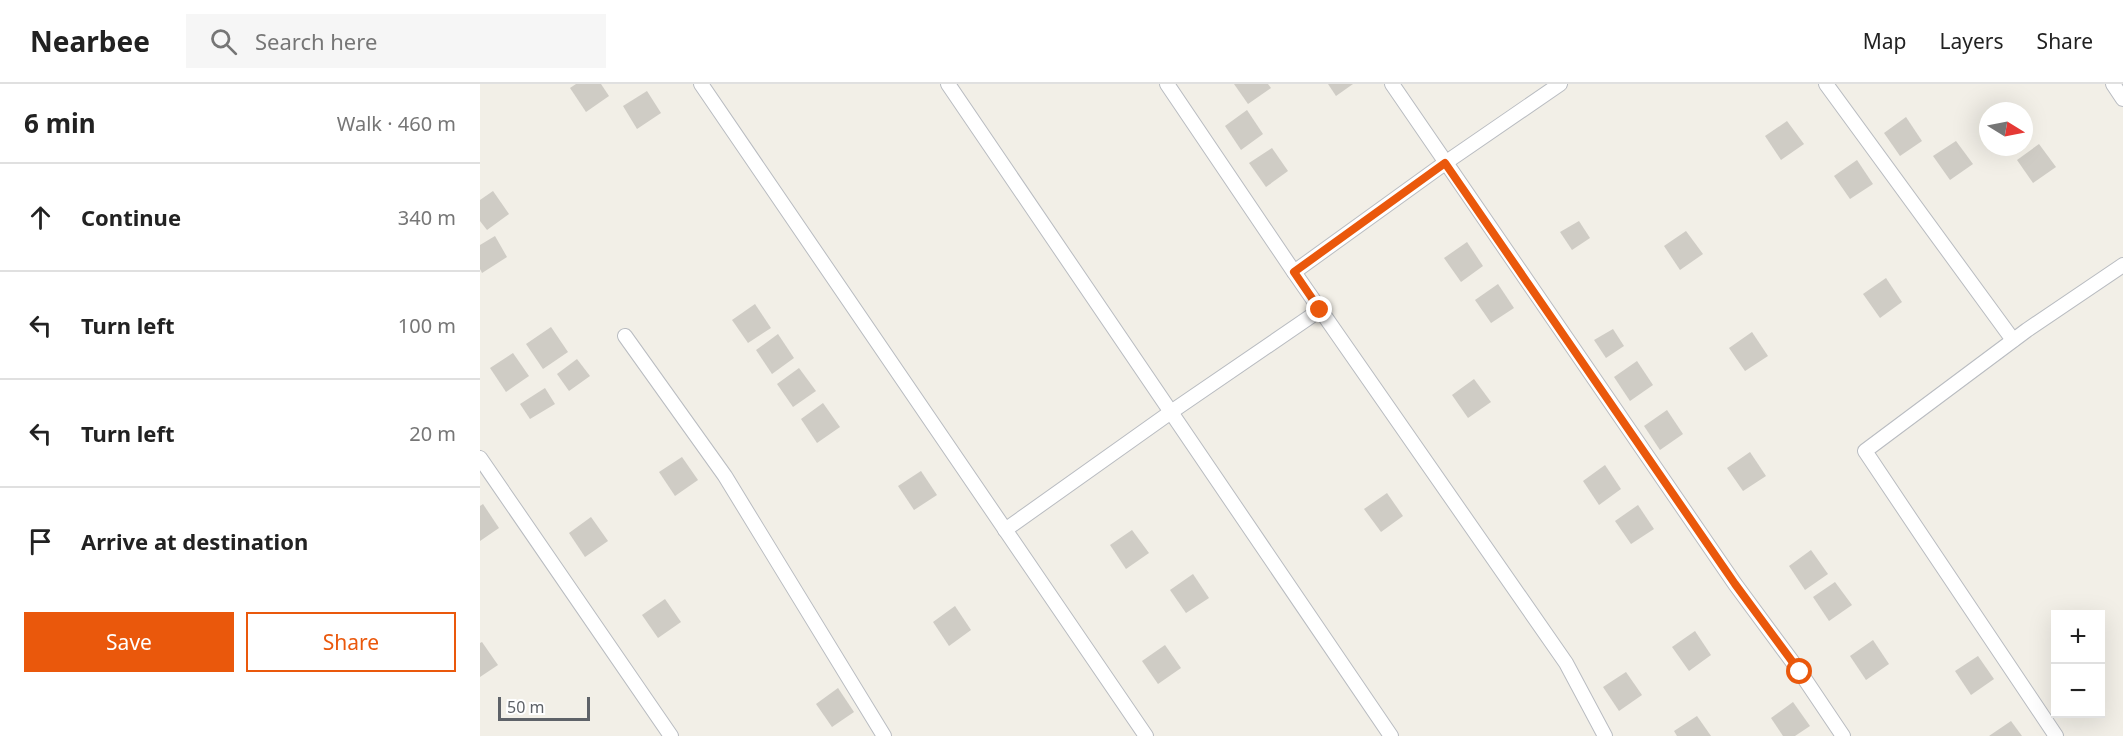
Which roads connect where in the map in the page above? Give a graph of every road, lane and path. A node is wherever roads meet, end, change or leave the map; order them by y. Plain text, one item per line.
1 (701, 84) edge
2 (948, 84) edge
3 (1167, 84) edge
4 (1392, 84) edge
5 (1560, 84) edge
6 (1826, 84) edge
7 (2113, 84) edge
8 (2123, 99) edge
9 (1445, 163) junction
10 (2123, 265) edge
11 (1294, 272) junction
12 (1320, 310) junction
13 (625, 336) dead end
14 (2013, 340) junction
15 (1171, 412) junction
16 (480, 458) edge
17 (1005, 530) junction
18 (671, 736) edge
19 (884, 736) edge
20 (1146, 736) edge
21 (1391, 736) edge
22 (1605, 736) edge
23 (1844, 736) edge
24 (2056, 736) edge

1 - 17 street
2 - 15 street
3 - 11 street
4 - 9 street
5 - 9 street
6 - 14 street
7 - 8 street
9 - 11 street
9 - 23 street
10 - 14 street
11 - 12 street
12 - 15 street
12 - 22 street
13 - 19 street
14 - 24 street
15 - 17 street
15 - 21 street
16 - 18 street
17 - 20 street

